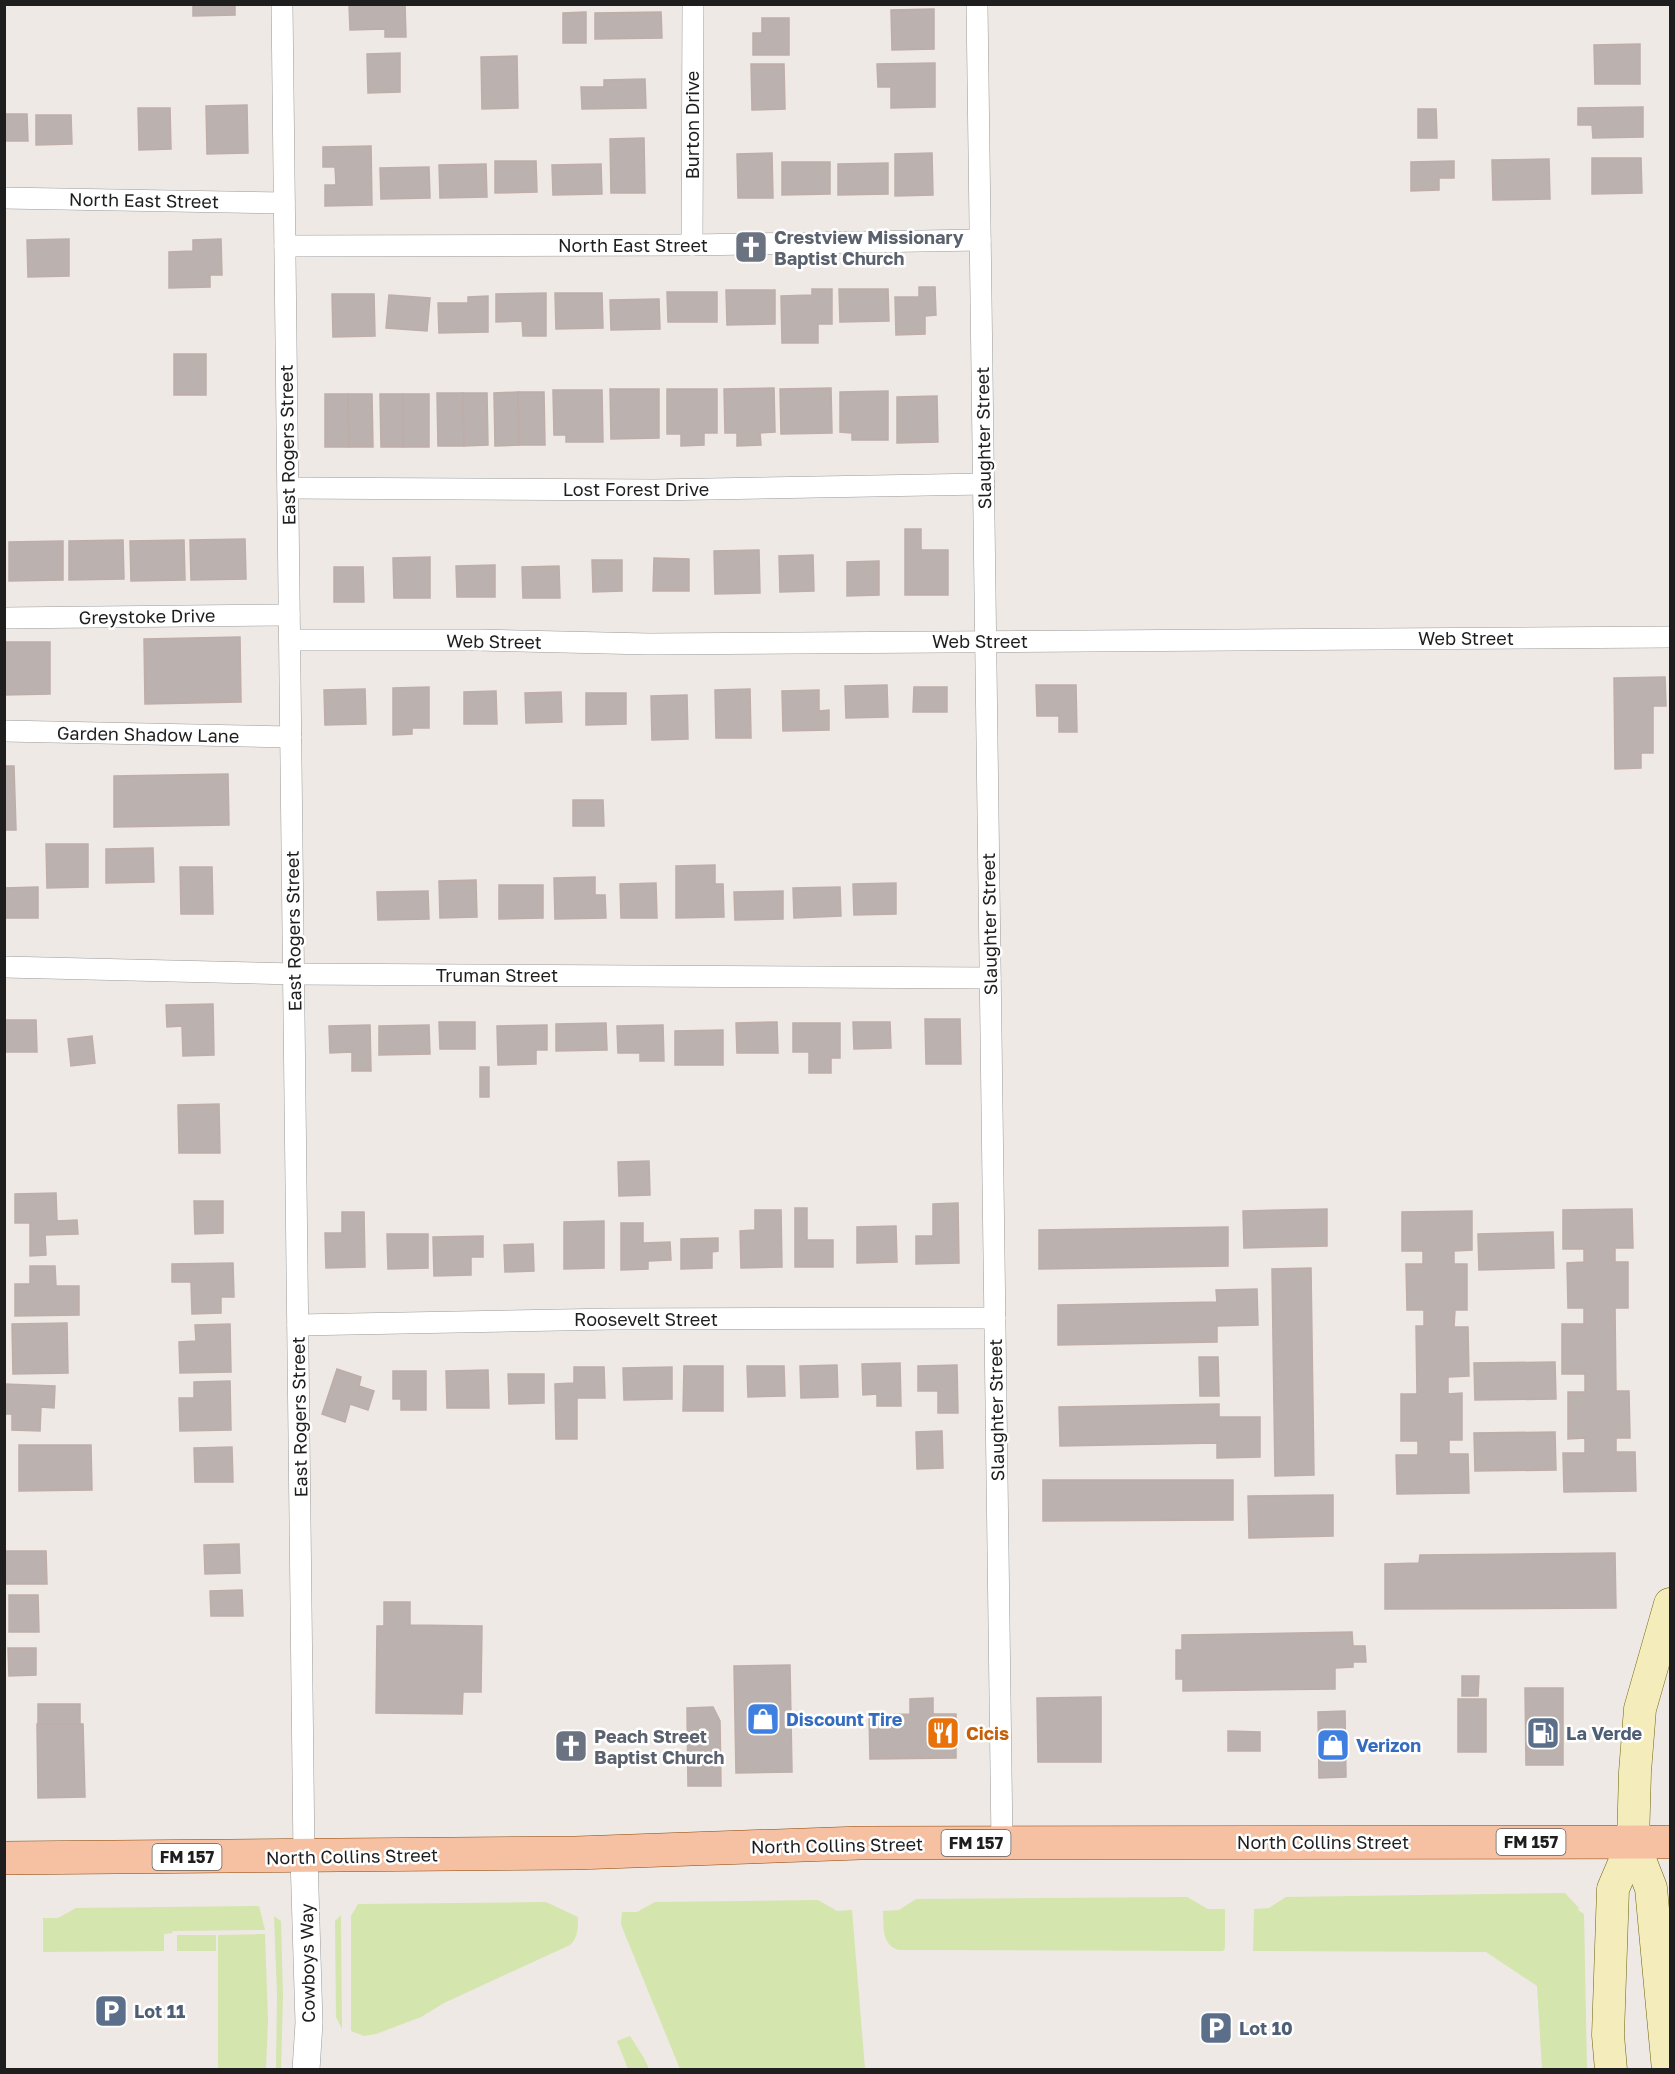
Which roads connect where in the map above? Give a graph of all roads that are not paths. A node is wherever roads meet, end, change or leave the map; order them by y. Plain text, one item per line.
1 (282, 4) edge
2 (693, 4) edge
3 (977, 4) edge
4 (4, 198) edge
5 (284, 203) junction
6 (980, 240) junction
7 (692, 245) junction
8 (285, 246) junction
9 (984, 484) junction
10 (288, 488) junction
11 (289, 615) junction
12 (4, 618) edge
13 (1671, 637) edge
14 (290, 640) junction
15 (986, 641) junction
16 (4, 731) edge
17 (291, 737) junction
18 (4, 968) edge
19 (294, 974) junction
20 (990, 978) junction
21 (995, 1318) junction
22 (298, 1325) junction
23 (1671, 1604) edge
24 (1633, 1842) junction
25 (1671, 1842) edge
26 (1002, 1843) junction
27 (304, 1857) junction
28 (4, 1858) edge
29 (306, 2070) edge
30 (1611, 2070) edge
31 (1668, 2070) edge

1 - 5 street, East Rogers Street
2 - 7 street, Burton Drive
3 - 6 street, Slaughter Street
4 - 5 street, North East Street
5 - 8 street, East Rogers Street
6 - 7 street, North East Street
6 - 9 street, Slaughter Street
7 - 8 street, North East Street
8 - 10 street, East Rogers Street
9 - 10 street, Lost Forest Drive
9 - 15 street, Slaughter Street
10 - 11 street, East Rogers Street
11 - 12 street, Greystoke Drive
11 - 14 street, East Rogers Street
13 - 15 street, Web Street
14 - 15 street, Web Street
14 - 17 street, East Rogers Street
15 - 20 street, Slaughter Street
16 - 17 street, Garden Shadow Lane
17 - 19 street, East Rogers Street
18 - 19 street, Truman Street
19 - 20 street, Truman Street
19 - 22 street, East Rogers Street
20 - 21 street, Slaughter Street
21 - 22 street, Roosevelt Street
21 - 26 street, Slaughter Street
22 - 27 street, East Rogers Street
23 - 24 main road
24 - 25 main road, North Collins Street / FM 157
24 - 26 main road, North Collins Street / FM 157
24 - 30 main road
24 - 31 main road
26 - 27 main road, North Collins Street / FM 157
27 - 28 main road, North Collins Street / FM 157
27 - 29 street, Cowboys Way

